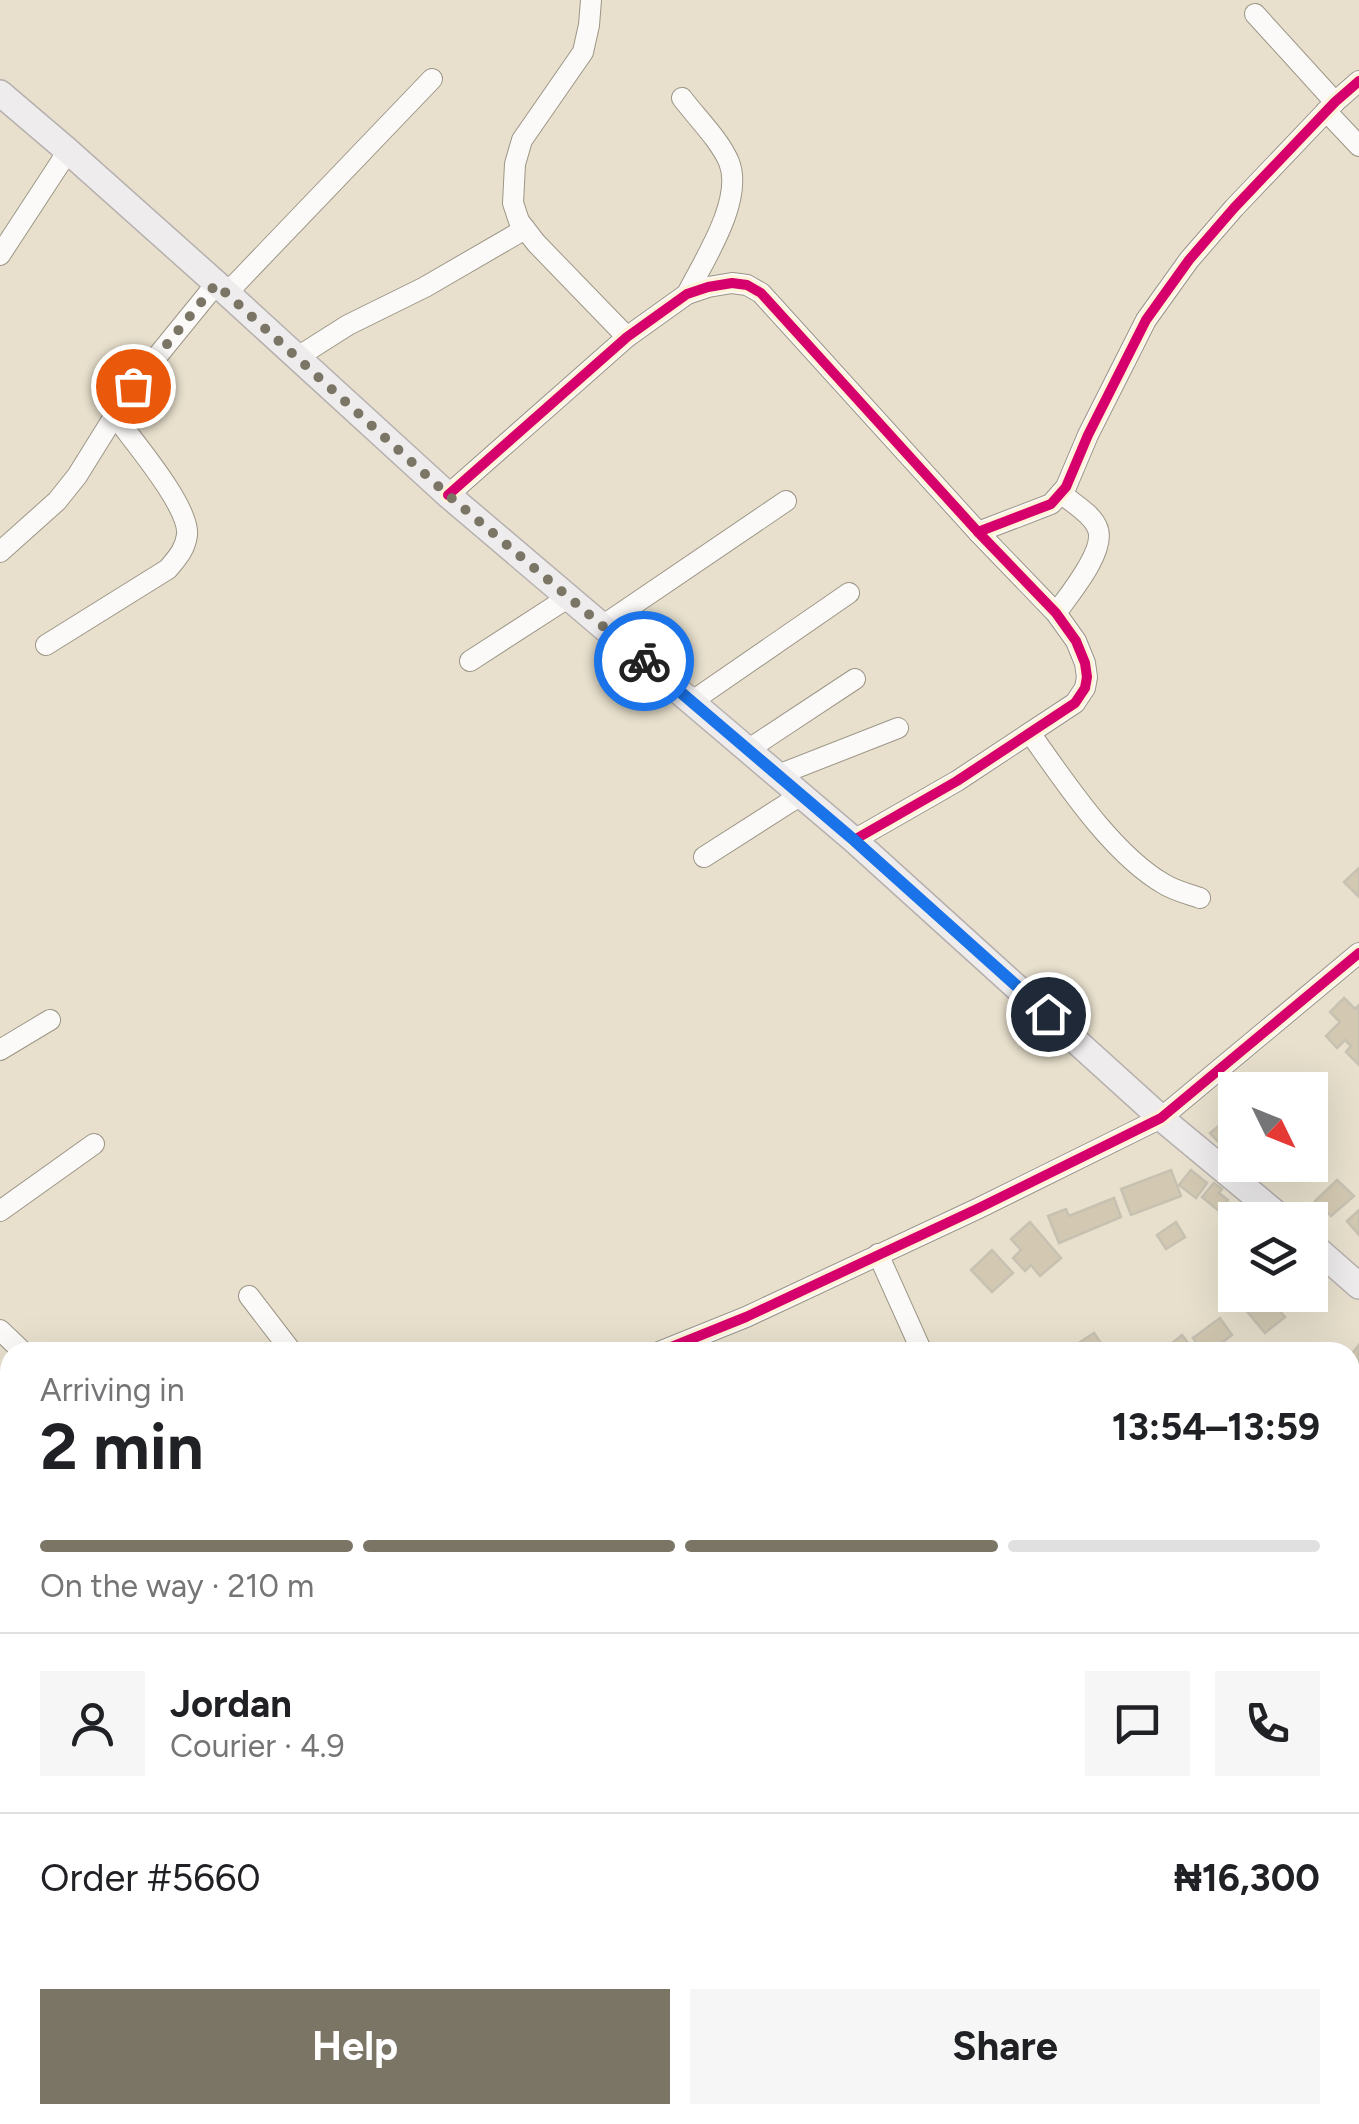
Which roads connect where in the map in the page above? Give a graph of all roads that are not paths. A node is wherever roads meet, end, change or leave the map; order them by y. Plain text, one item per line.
1 (591, 0) edge
2 (1255, 14) dead end
3 (432, 79) dead end
4 (1359, 81) edge
5 (0, 93) edge
6 (682, 98) dead end
7 (1330, 107) junction
8 (1359, 146) edge
9 (68, 151) junction
10 (525, 229) junction
11 (0, 254) edge
12 (222, 288) junction
13 (687, 294) junction
14 (627, 336) junction
15 (296, 358) junction
16 (115, 416) junction
17 (1060, 494) junction
18 (448, 495) junction
19 (786, 501) dead end
20 (978, 532) junction
21 (0, 552) edge
22 (849, 593) dead end
23 (569, 597) junction
24 (1056, 613) junction
25 (602, 626) junction
26 (46, 645) dead end
27 (470, 661) dead end
28 (855, 679) dead end
29 (691, 702) junction
30 (898, 728) dead end
31 (1030, 733) junction
32 (749, 749) junction
33 (778, 775) junction
34 (801, 795) junction
35 (854, 840) junction
36 (704, 857) dead end
37 (1200, 898) dead end
38 (1358, 956) edge
39 (50, 1020) dead end
40 (0, 1050) edge
41 (1160, 1118) junction
42 (94, 1144) dead end
43 (1262, 1202) edge
44 (0, 1210) edge
45 (878, 1254) junction
46 (1328, 1259) edge
47 (1359, 1286) edge
48 (250, 1296) dead end
49 (284, 1342) edge
50 (684, 1342) edge
51 (918, 1342) edge

1 - 10 street
2 - 7 street
3 - 12 street
4 - 7 street
5 - 9 main road
6 - 13 street
7 - 8 street
7 - 17 street
9 - 11 street
9 - 12 main road
10 - 14 street
10 - 15 street
12 - 15 main road
12 - 16 street
13 - 14 street
13 - 20 street
14 - 18 street
15 - 18 main road
16 - 21 street
16 - 26 street
17 - 20 street
17 - 24 street
18 - 23 main road
19 - 25 street
20 - 24 street
22 - 29 street
23 - 25 main road
23 - 27 street
24 - 31 street
25 - 29 main road
28 - 32 street
29 - 32 main road
30 - 33 street
31 - 35 street
31 - 37 street
32 - 33 main road
33 - 34 main road
34 - 35 main road
34 - 36 street
35 - 41 main road
38 - 41 street
39 - 40 street
41 - 43 main road
41 - 45 street
42 - 44 street
45 - 50 street
45 - 51 street
46 - 47 main road
48 - 49 street

